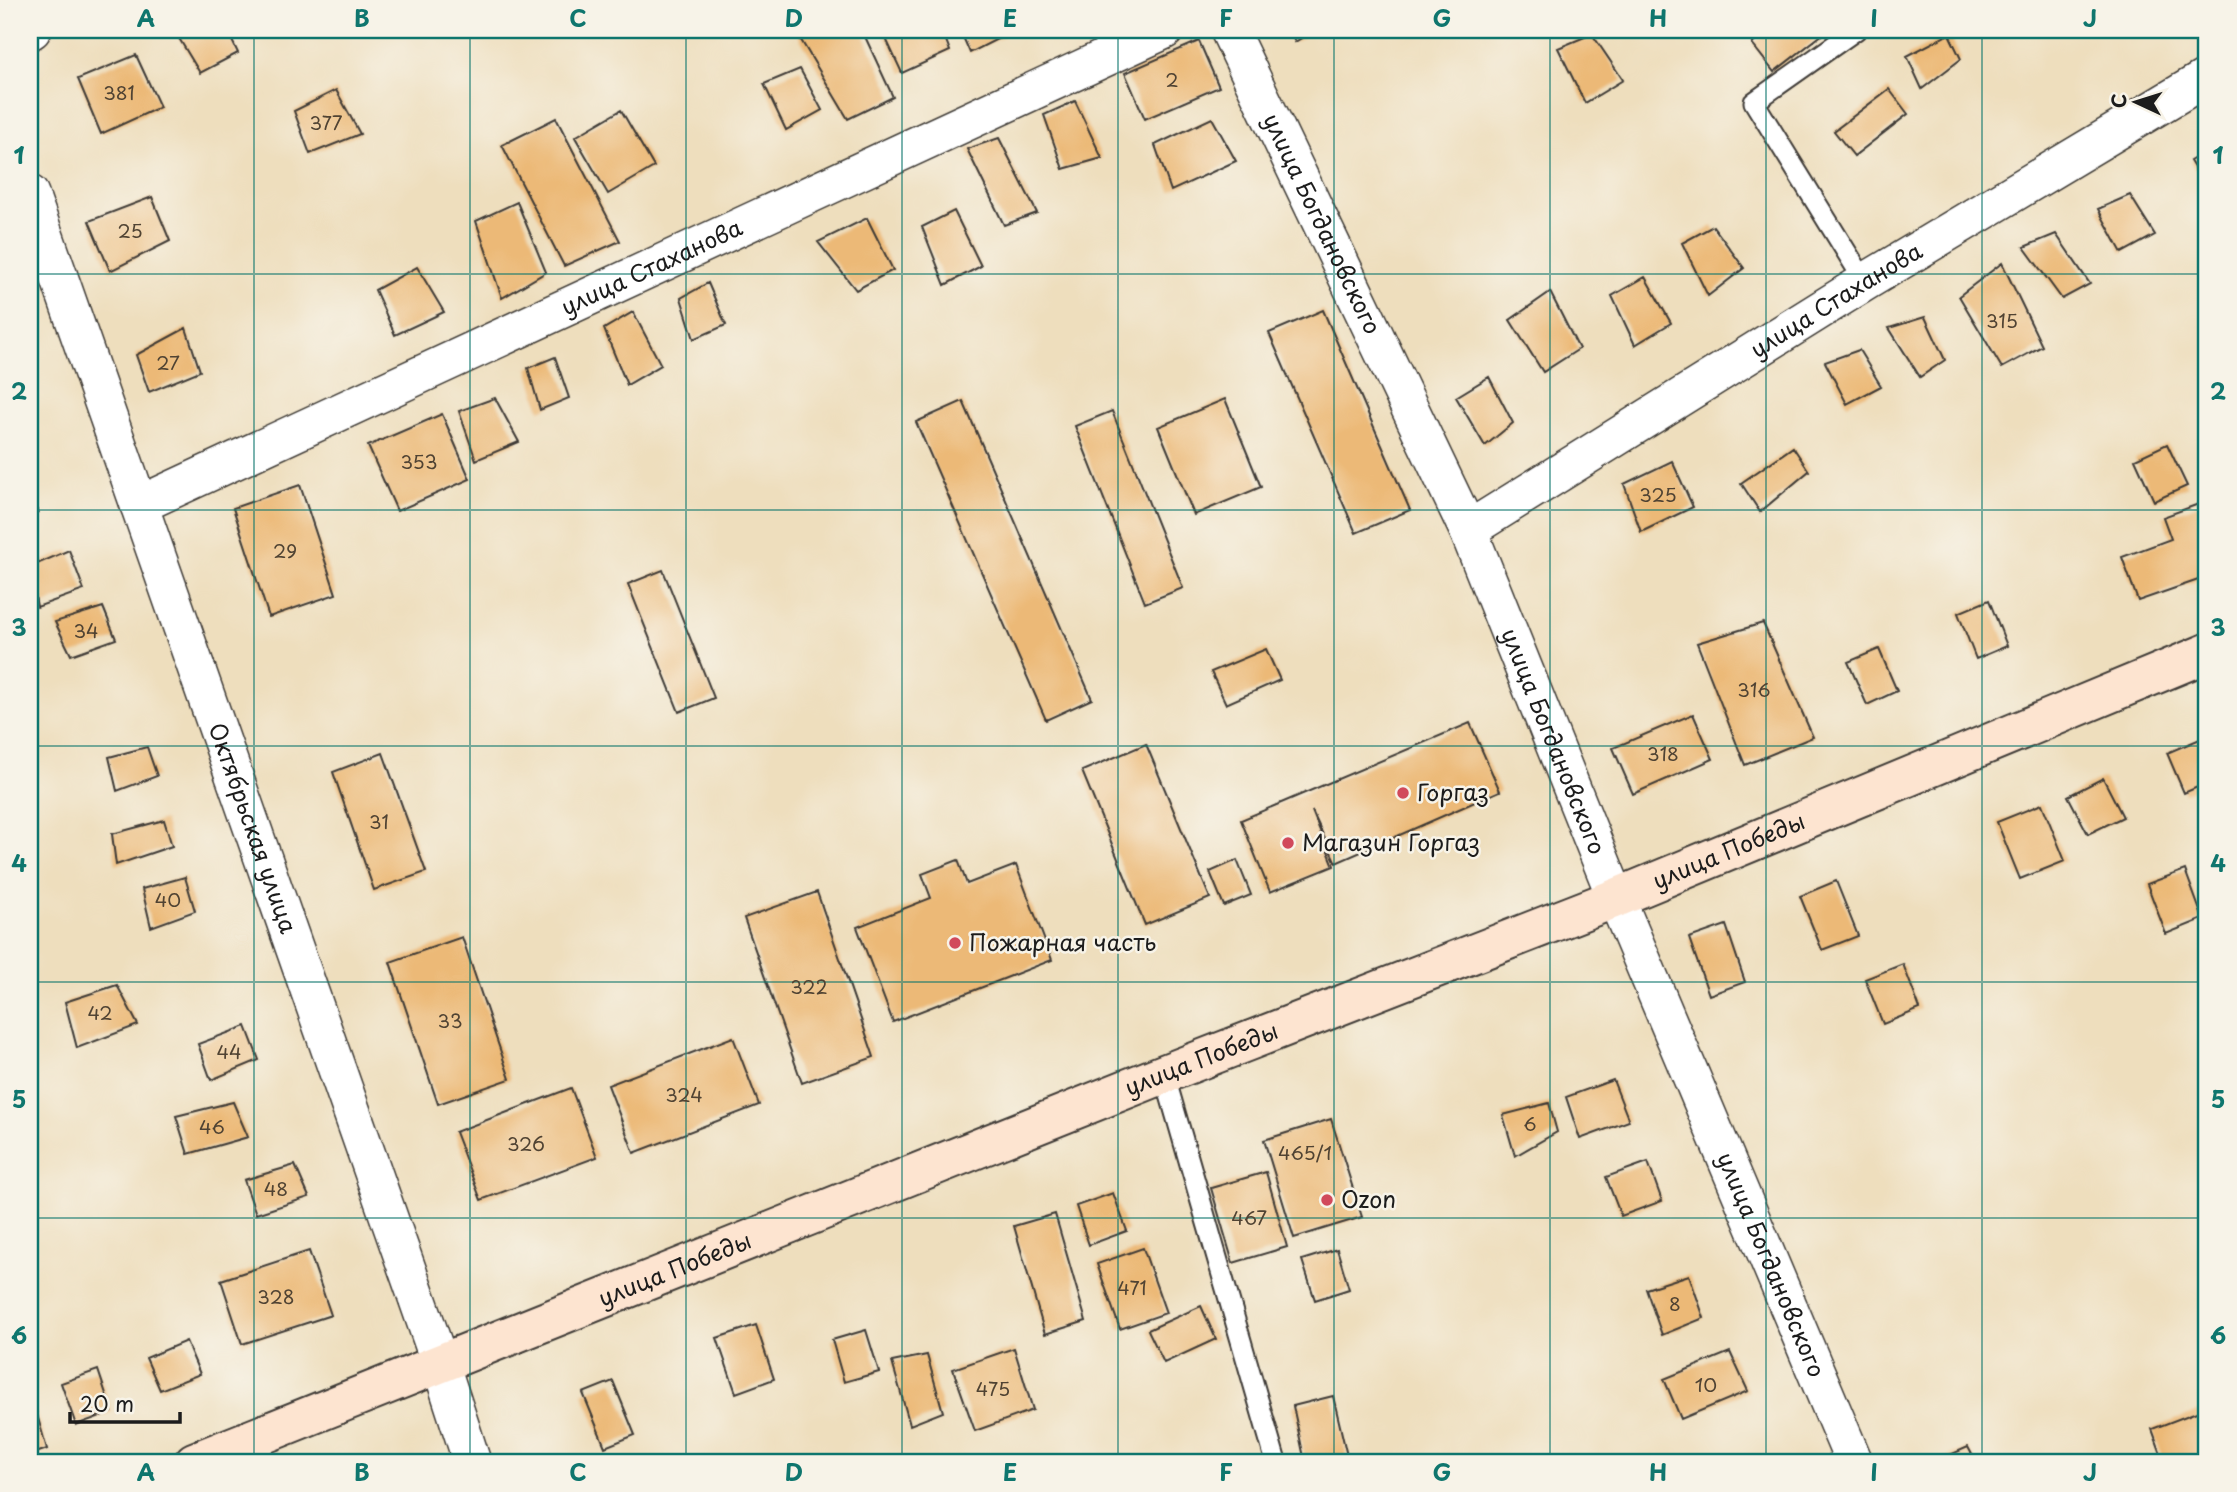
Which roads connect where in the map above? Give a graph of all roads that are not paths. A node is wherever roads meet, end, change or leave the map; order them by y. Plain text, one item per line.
1 (1165, 30) edge
2 (1229, 30) edge
3 (1856, 30) edge
4 (2207, 77) edge
5 (30, 194) edge
6 (1865, 282) junction
7 (139, 505) junction
8 (1468, 530) junction
9 (2207, 653) edge
10 (1616, 898) junction
11 (1164, 1074) junction
12 (442, 1366) junction
13 (194, 1462) edge
14 (472, 1462) edge
15 (1276, 1462) edge
16 (1854, 1462) edge

1 - 7 street, улица Стаханова
2 - 8 street, улица Богдановского
3 - 6 lane
4 - 6 street, улица Стаханова
5 - 7 street, Октябрьская улица
6 - 8 street, улица Стаханова
7 - 12 street, Октябрьская улица
8 - 10 street, улица Богдановского
9 - 10 street, улица Победы
10 - 11 street, улица Победы
10 - 16 street, улица Богдановского
11 - 12 street, улица Победы
11 - 15 lane
12 - 13 street, улица Победы
12 - 14 street, Октябрьская улица

